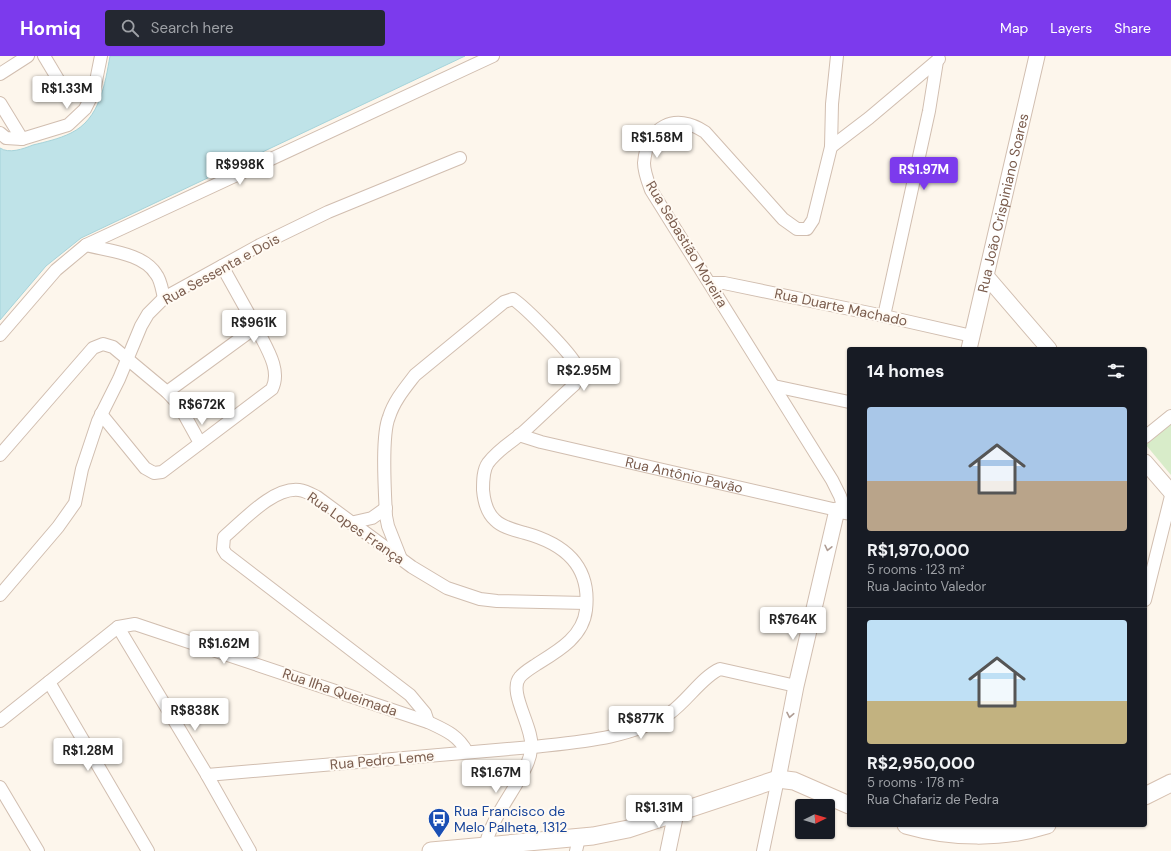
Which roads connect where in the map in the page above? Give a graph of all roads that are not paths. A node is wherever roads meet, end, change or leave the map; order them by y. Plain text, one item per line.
1 (28, 56) edge
2 (44, 56) edge
3 (101, 56) edge
4 (493, 56) edge
5 (837, 56) edge
6 (1037, 56) edge
7 (940, 59) edge
8 (0, 74) edge
9 (66, 91) dead end
10 (0, 103) edge
11 (0, 133) edge
12 (22, 139) junction
13 (831, 147) junction
14 (460, 158) dead end
15 (86, 245) junction
16 (222, 266) junction
17 (987, 277) junction
18 (710, 283) junction
19 (164, 298) junction
20 (884, 316) junction
21 (256, 327) junction
22 (0, 335) edge
23 (970, 342) edge
24 (1047, 347) edge
25 (127, 358) junction
26 (774, 386) junction
27 (167, 392) junction
28 (847, 402) edge
29 (101, 414) junction
30 (1171, 416) edge
31 (519, 435) junction
32 (1147, 435) edge
33 (200, 442) junction
34 (0, 455) edge
35 (1147, 464) edge
36 (1171, 492) edge
37 (1171, 496) edge
38 (386, 508) junction
39 (844, 511) edge
40 (350, 523) junction
41 (402, 559) junction
42 (1147, 592) edge
43 (0, 595) edge
44 (586, 603) junction
45 (118, 627) junction
46 (49, 682) junction
47 (796, 686) junction
48 (0, 721) edge
49 (428, 722) junction
50 (532, 747) junction
51 (467, 752) junction
52 (207, 775) junction
53 (778, 779) junction
54 (1171, 783) edge
55 (0, 787) edge
56 (1147, 795) edge
57 (847, 804) edge
58 (676, 813) junction
59 (913, 827) edge
60 (1038, 827) edge
61 (578, 844) edge
62 (485, 849) edge
63 (38, 851) edge
64 (148, 851) edge
65 (250, 851) edge
66 (431, 851) edge
67 (668, 851) edge
68 (763, 851) edge

1 - 8 street
2 - 9 street
3 - 12 street
4 - 15 street
5 - 13 street, Rua Sebastião Moreira
6 - 17 street, Rua João Crispiniano Soares
7 - 13 street
7 - 20 street
10 - 12 street
11 - 12 street
13 - 18 street, Rua Sebastião Moreira
14 - 16 street, Rua Sessenta e Dois
15 - 19 street
15 - 22 street
16 - 19 street, Rua Sessenta e Dois
16 - 21 street
17 - 23 street, Rua João Crispiniano Soares
17 - 24 street
18 - 20 street, Rua Duarte Machado
18 - 26 street, Rua Sebastião Moreira
19 - 25 street, Rua Sessenta e Dois
20 - 23 street, Rua Duarte Machado
21 - 27 street
21 - 33 street
25 - 27 street
25 - 29 street, Rua Sessenta e Dois
25 - 34 street
26 - 28 street
26 - 39 street, Rua Sebastião Moreira
27 - 33 street
29 - 33 street
29 - 43 street, Rua Sessenta e Dois
30 - 32 street
31 - 38 street
31 - 39 street, Rua Antônio Pavão
31 - 44 street
35 - 36 street
37 - 42 street
38 - 40 street
38 - 41 street
39 -> 47 street
40 - 41 street, Rua Lopes França
40 - 49 street, Rua Lopes França
41 - 44 street, Rua Lopes França
44 - 50 street
45 - 46 street
45 - 49 street, Rua Ilha Queimada
45 - 52 street
46 - 48 street
46 - 64 street
47 - 50 street, Rua Pedro Leme
47 -> 53 street
49 - 51 street, Rua Ilha Queimada
50 - 51 street, Rua Pedro Leme
50 - 62 street
51 - 52 street, Rua Pedro Leme
52 - 65 street
53 - 57 main road
53 - 58 main road
53 - 68 street
54 - 56 main road
55 - 63 street
58 - 61 main road
58 - 67 street
59 - 60 main road
61 - 62 main road
62 - 66 main road

